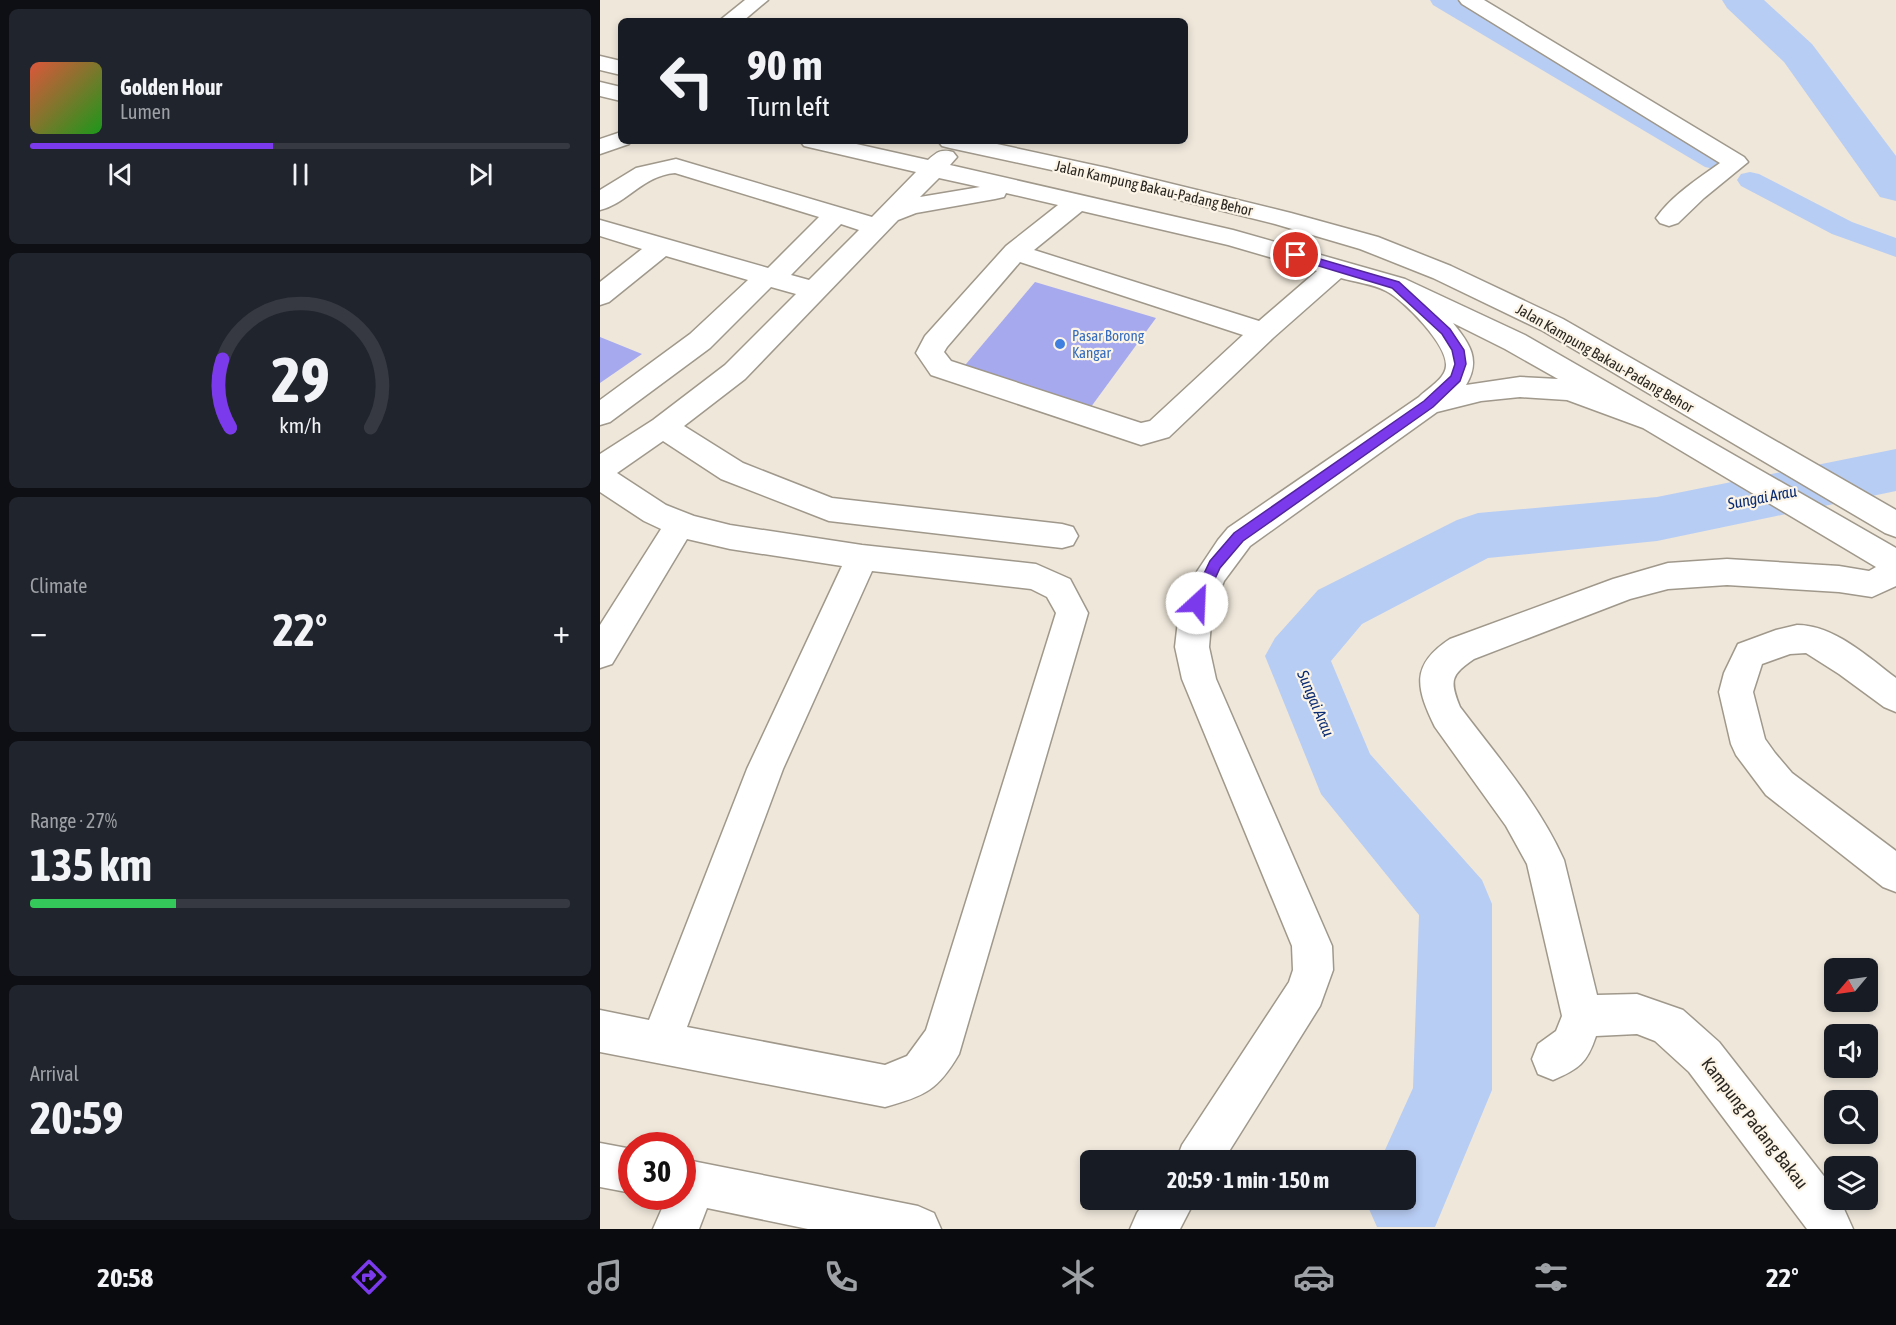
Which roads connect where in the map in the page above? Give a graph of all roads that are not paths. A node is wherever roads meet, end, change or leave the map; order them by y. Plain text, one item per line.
1 (758, 0) edge
2 (1469, 0) edge
3 (734, 18) edge
4 (600, 63) edge
5 (618, 67) edge
6 (600, 89) edge
7 (618, 93) edge
8 (618, 140) edge
9 (824, 144) edge
10 (952, 144) edge
11 (963, 144) edge
12 (600, 147) edge
13 (932, 171) junction
14 (1016, 188) junction
15 (600, 202) edge
16 (1078, 202) junction
17 (836, 214) junction
18 (1669, 218) dead end
19 (884, 221) junction
20 (600, 228) edge
21 (661, 246) junction
22 (1015, 252) junction
23 (1337, 267) junction
24 (770, 277) junction
25 (1396, 285) junction
26 (816, 291) junction
27 (600, 296) edge
28 (1263, 332) junction
29 (1428, 404) junction
30 (600, 415) edge
31 (1653, 422) junction
32 (663, 427) junction
33 (600, 470) edge
34 (600, 477) edge
35 (680, 524) junction
36 (1896, 525) edge
37 (1062, 536) dead end
38 (862, 557) junction
39 (1896, 563) edge
40 (1896, 571) edge
41 (600, 654) edge
42 (1896, 697) edge
43 (1896, 874) edge
44 (1582, 1016) junction
45 (600, 1031) edge
46 (661, 1042) junction
47 (1553, 1059) dead end
48 (1205, 1150) edge
49 (600, 1165) edge
50 (618, 1168) edge
51 (696, 1183) edge
52 (681, 1210) edge
53 (1166, 1210) edge
54 (676, 1229) edge
55 (918, 1229) edge
56 (1153, 1229) edge
57 (1830, 1229) edge

1 - 3 street
2 - 18 street
4 - 5 street
6 - 7 street
8 - 12 street
9 - 13 street, Jalan Kampung Bakau-Padang Behor
10 - 13 street
11 - 36 street, Jalan Kampung Bakau-Padang Behor
13 - 14 street, Jalan Kampung Bakau-Padang Behor
13 - 19 street
14 - 16 street, Jalan Kampung Bakau-Padang Behor
14 - 19 street
15 - 17 street
16 - 22 street
16 - 23 street, Jalan Kampung Bakau-Padang Behor
17 - 19 street
17 - 24 street
19 - 26 street
20 - 21 street
21 - 24 street
21 - 27 street
22 - 28 street
22 - 28 street
23 - 25 street, Jalan Kampung Bakau-Padang Behor
23 - 28 street
24 - 26 street
24 - 30 street
25 - 29 street
25 - 31 street, Jalan Kampung Bakau-Padang Behor
26 - 32 street
29 - 31 street
29 - 48 street
31 - 39 street
32 - 33 street
32 - 37 street
34 - 35 street
35 - 38 street
35 - 41 street
38 - 46 street
38 - 46 street
40 - 44 street
42 - 43 street
44 - 47 street
44 - 57 street, Kampung Padang Bakau
45 - 46 street
49 - 50 street
51 - 55 street
52 - 54 street
53 - 56 street

